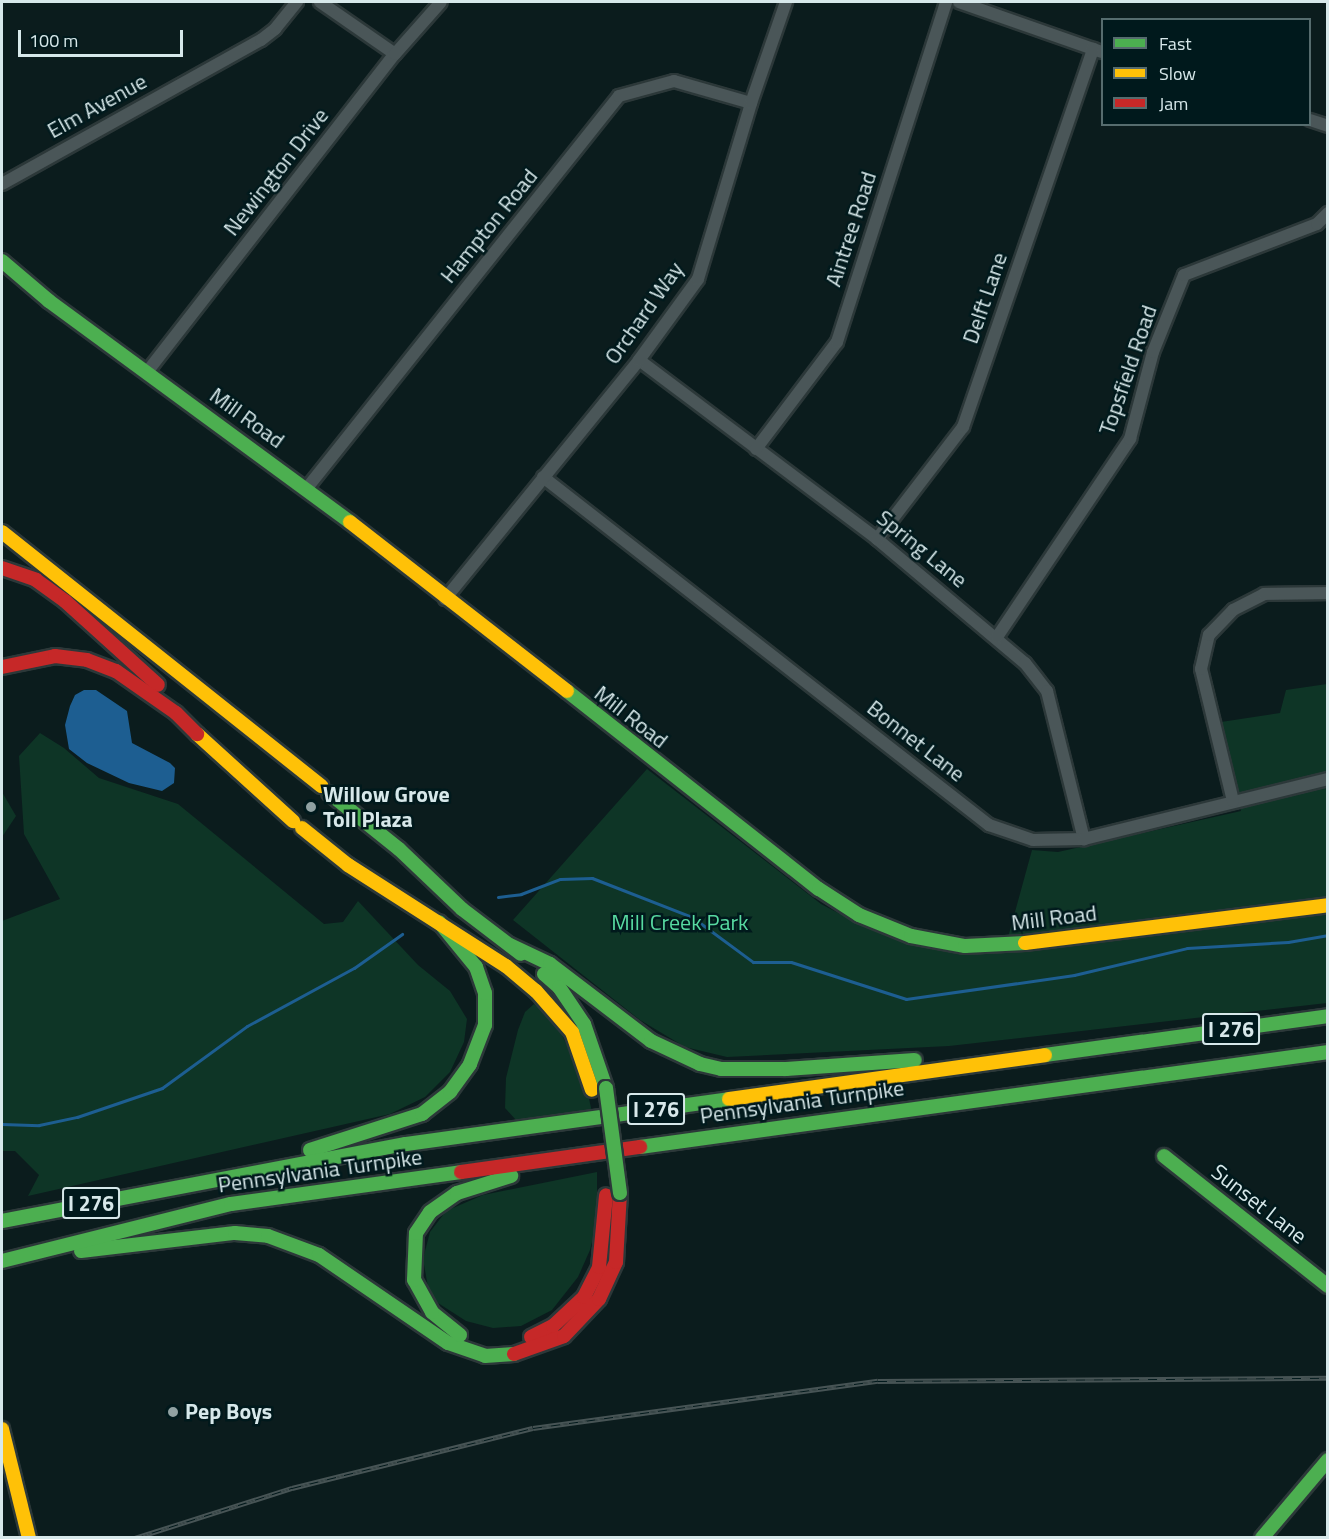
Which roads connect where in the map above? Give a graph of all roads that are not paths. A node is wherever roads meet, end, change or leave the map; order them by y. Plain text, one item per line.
1 (297, 2) edge
2 (320, 2) edge
3 (441, 2) edge
4 (786, 2) edge
5 (946, 2) edge
6 (959, 2) edge
7 (1098, 50) edge
8 (395, 54) junction
9 (751, 103) junction
10 (1311, 120) edge
11 (1328, 126) edge
12 (2, 184) edge
13 (1328, 213) edge
14 (2, 261) edge
15 (639, 360) junction
16 (147, 372) junction
17 (756, 448) junction
18 (543, 477) junction
19 (307, 488) junction
20 (2, 532) edge
21 (877, 539) junction
22 (2, 558) edge
23 (2, 568) edge
24 (62, 581) junction
25 (1328, 592) edge
26 (445, 599) junction
27 (997, 637) junction
28 (2, 667) edge
29 (176, 713) junction
30 (1328, 779) edge
31 (1233, 801) junction
32 (1084, 839) junction
33 (1328, 905) edge
34 (439, 922) junction
35 (510, 945) junction
36 (1328, 1016) edge
37 (1134, 1041) junction
38 (1328, 1052) edge
39 (637, 1147) junction
40 (1164, 1156) dead end
41 (180, 1186) junction
42 (613, 1194) junction
43 (2, 1221) edge
44 (4, 1260) edge
45 (1328, 1286) edge
46 (2, 1429) edge
47 (1328, 1460) edge
48 (7, 1475) edge
49 (29, 1538) edge
50 (1262, 1538) edge

1 - 12 street, Elm Avenue
2 - 8 street
3 - 8 street, Newington Drive
4 - 9 street, Orchard Way
5 - 17 street, Aintree Road
6 - 7 street
7 - 21 street, Delft Lane
8 - 16 street, Newington Drive
9 - 15 street, Orchard Way
9 - 19 street, Hampton Road
10 - 11 street
13 - 27 street, Topsfield Road
14 - 16 main road, Mill Road
15 - 17 street, Spring Lane
15 - 18 street, Orchard Way
16 - 19 main road, Mill Road
17 - 21 street, Spring Lane
18 - 26 street, Orchard Way
18 - 32 street, Bonnet Lane
19 - 26 main road, Mill Road
20 - 24 main road
21 - 27 street, Spring Lane
22 - 24 main road
23 - 29 main road
24 - 35 main road
25 - 31 street
26 - 33 main road, Mill Road
27 - 32 street, Spring Lane
28 - 29 main road
29 - 34 main road
30 - 31 street, Bonnet Lane
31 - 32 street, Bonnet Lane
34 - 41 main road
34 - 42 main road
35 - 37 main road
35 - 42 main road, bridge
36 - 37 main road, Pennsylvania Turnpike / I 276
37 - 41 main road, Pennsylvania Turnpike / I 276
38 - 39 main road, Pennsylvania Turnpike / I 276
39 - 42 main road
39 - 44 main road, Pennsylvania Turnpike / I 276
40 - 45 main road, Sunset Lane
41 - 43 main road, Pennsylvania Turnpike / I 276
42 - 44 main road
46 - 48 main road
47 - 50 main road
48 - 49 main road

